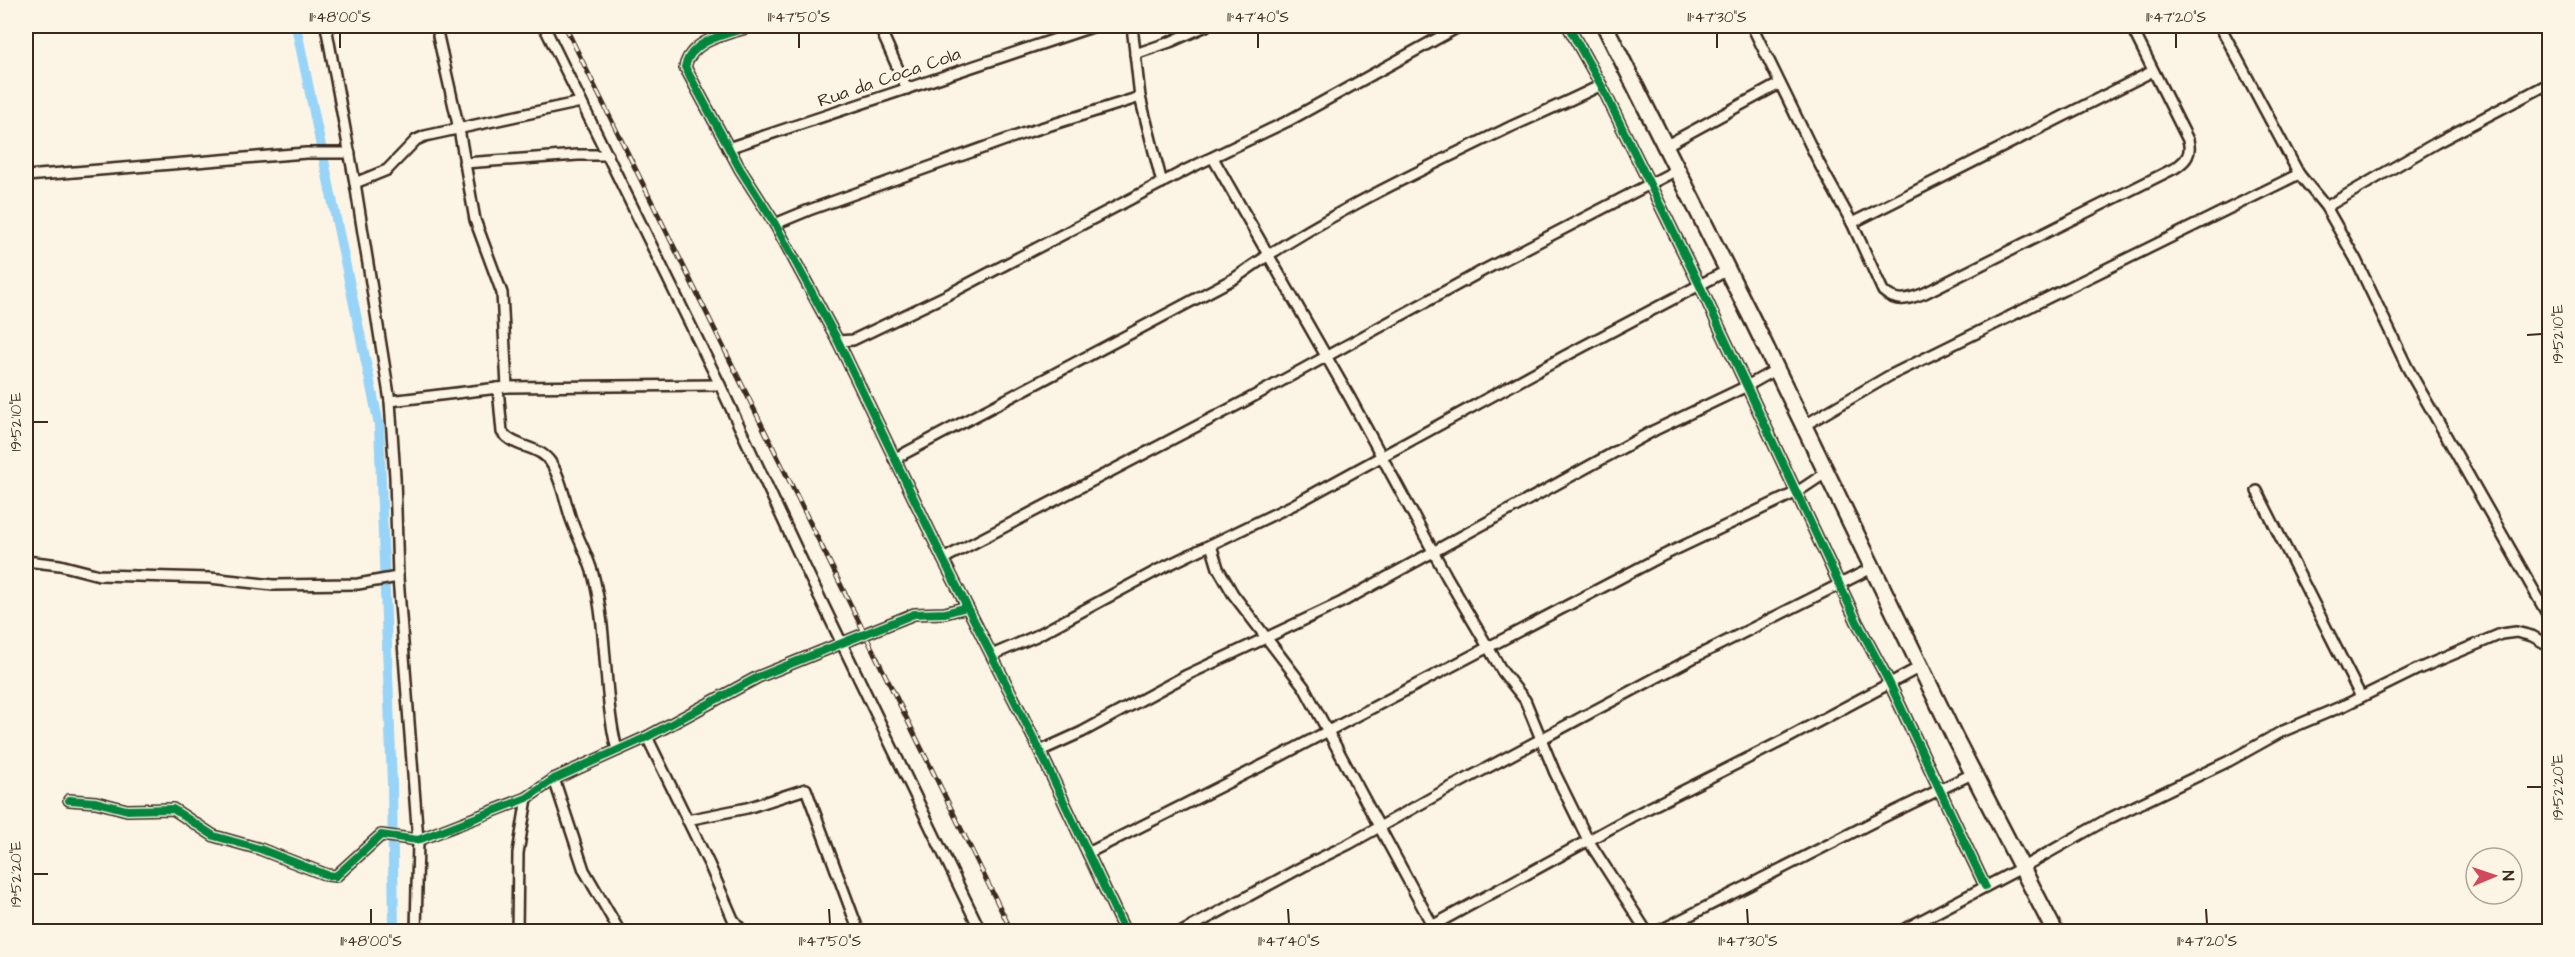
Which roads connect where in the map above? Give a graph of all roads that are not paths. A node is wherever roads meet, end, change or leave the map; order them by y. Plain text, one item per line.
1 (326, 26) edge
2 (544, 26) edge
3 (752, 26) edge
4 (879, 26) edge
5 (1095, 26) edge
6 (1132, 26) edge
7 (1206, 26) edge
8 (1460, 26) edge
9 (1568, 26) edge
10 (1605, 26) edge
11 (1752, 26) edge
12 (2131, 26) edge
13 (2220, 26) edge
14 (438, 36) dead end
15 (1135, 54) junction
16 (2153, 71) junction
17 (2550, 82) edge
18 (1601, 84) junction
19 (1779, 84) junction
20 (907, 89) junction
21 (1140, 97) junction
22 (581, 102) junction
23 (459, 129) junction
24 (1665, 146) junction
25 (728, 148) junction
26 (350, 153) junction
27 (608, 155) junction
28 (1213, 158) junction
29 (464, 163) junction
30 (1677, 170) junction
31 (2299, 174) junction
32 (26, 176) edge
33 (356, 183) junction
34 (1162, 183) junction
35 (1649, 183) junction
36 (2326, 207) junction
37 (1852, 223) junction
38 (775, 224) junction
39 (1267, 255) junction
40 (1728, 270) junction
41 (1700, 286) junction
42 (838, 341) junction
43 (1326, 357) junction
44 (1777, 369) junction
45 (720, 385) junction
46 (1747, 386) junction
47 (502, 388) junction
48 (390, 401) junction
49 (1805, 425) junction
50 (1381, 456) junction
51 (894, 459) junction
52 (1827, 472) junction
53 (2257, 491) dead end
54 (1797, 492) junction
55 (1211, 545) junction
56 (1434, 552) junction
57 (943, 559) junction
58 (26, 561) edge
59 (1872, 568) junction
60 (398, 577) junction
61 (1841, 584) junction
62 (967, 607) junction
63 (2550, 619) edge
64 (1265, 638) junction
65 (843, 643) junction
66 (2550, 646) edge
67 (1488, 648) junction
68 (992, 655) junction
69 (1922, 666) junction
70 (1889, 682) junction
71 (2361, 697) junction
72 (1327, 731) junction
73 (647, 736) junction
74 (1542, 740) junction
75 (617, 750) junction
76 (1040, 751) junction
77 (1974, 773) junction
78 (554, 779) junction
79 (1940, 789) junction
80 (527, 798) junction
81 (69, 800) dead end
82 (687, 820) junction
83 (1379, 828) junction
84 (418, 840) junction
85 (1588, 840) junction
86 (1088, 853) junction
87 (2023, 867) junction
88 (1985, 886) junction
89 (1434, 928) edge
90 (416, 932) edge
91 (517, 932) edge
92 (620, 932) edge
93 (743, 932) edge
94 (859, 932) edge
95 (981, 932) edge
96 (1125, 932) edge
97 (1182, 932) edge
98 (1421, 932) edge
99 (1647, 932) edge
100 (1657, 932) edge
101 (1899, 932) edge
102 (2055, 932) edge

1 - 26 street
2 - 22 street
3 - 25 street
4 - 20 street
5 - 20 street, Rua da Coca Cola
6 - 15 street
7 - 15 street
8 - 28 street
9 - 18 street
10 - 24 main road
11 - 19 street
12 - 16 street
13 - 31 street
14 - 23 street
15 - 21 street
16 - 37 street
16 - 37 street
17 - 36 street
18 - 35 street
18 - 39 street
19 - 24 street
19 - 37 street
20 - 25 street, Rua da Coca Cola
21 - 34 street
21 - 38 street
22 - 23 street
22 - 27 street
23 - 29 street
23 - 33 street
24 - 30 main road
25 - 38 street
26 - 32 street
26 - 33 street
27 - 29 street
27 - 45 street
28 - 34 street
28 - 39 street
29 - 47 street
30 - 35 street
30 - 40 main road
31 - 36 street
31 - 49 street
33 - 48 street
34 - 42 street
35 - 41 street
35 - 43 street
36 - 63 street
38 - 42 street
39 - 43 street
39 - 51 street
40 - 41 street
40 - 44 main road
41 - 46 street
41 - 50 street
42 - 51 street
43 - 50 street
43 - 57 street
44 - 46 street
44 - 49 main road
45 - 47 street
45 - 65 street
46 - 54 street
46 - 56 street
47 - 48 street
47 - 75 street
48 - 60 street
49 - 52 main road
50 - 55 street
50 - 56 street
51 - 57 street
52 - 54 street
52 - 59 main road
53 - 71 street
54 - 61 street
54 - 67 street
55 - 64 street
55 - 68 street
56 - 64 street
56 - 67 street
57 - 62 street
58 - 60 street
59 - 61 street
59 - 69 main road
60 - 84 street
61 - 70 street
61 - 74 street
62 - 65 street
62 - 68 street
64 - 72 street
64 - 76 street
65 - 73 street
65 - 95 street
66 - 71 street
67 - 72 street
67 - 74 street
68 - 76 street
69 - 70 street
69 - 77 main road
70 - 79 street
70 - 85 street
71 - 87 street
72 - 83 street
72 - 86 street
73 - 75 street
73 - 82 street
74 - 83 street
74 - 85 street
75 - 78 street
76 - 86 street
77 - 79 street
77 - 87 main road
78 - 80 street
78 - 92 street
79 - 88 street
79 - 100 street
80 - 84 street
80 - 91 street
81 - 84 street
82 - 93 street
82 - 94 street
83 - 89 street
83 - 97 street
84 - 90 street
85 - 89 street
85 - 99 street
86 - 96 street
87 - 88 street
87 - 102 main road
88 - 101 street
89 - 98 street

